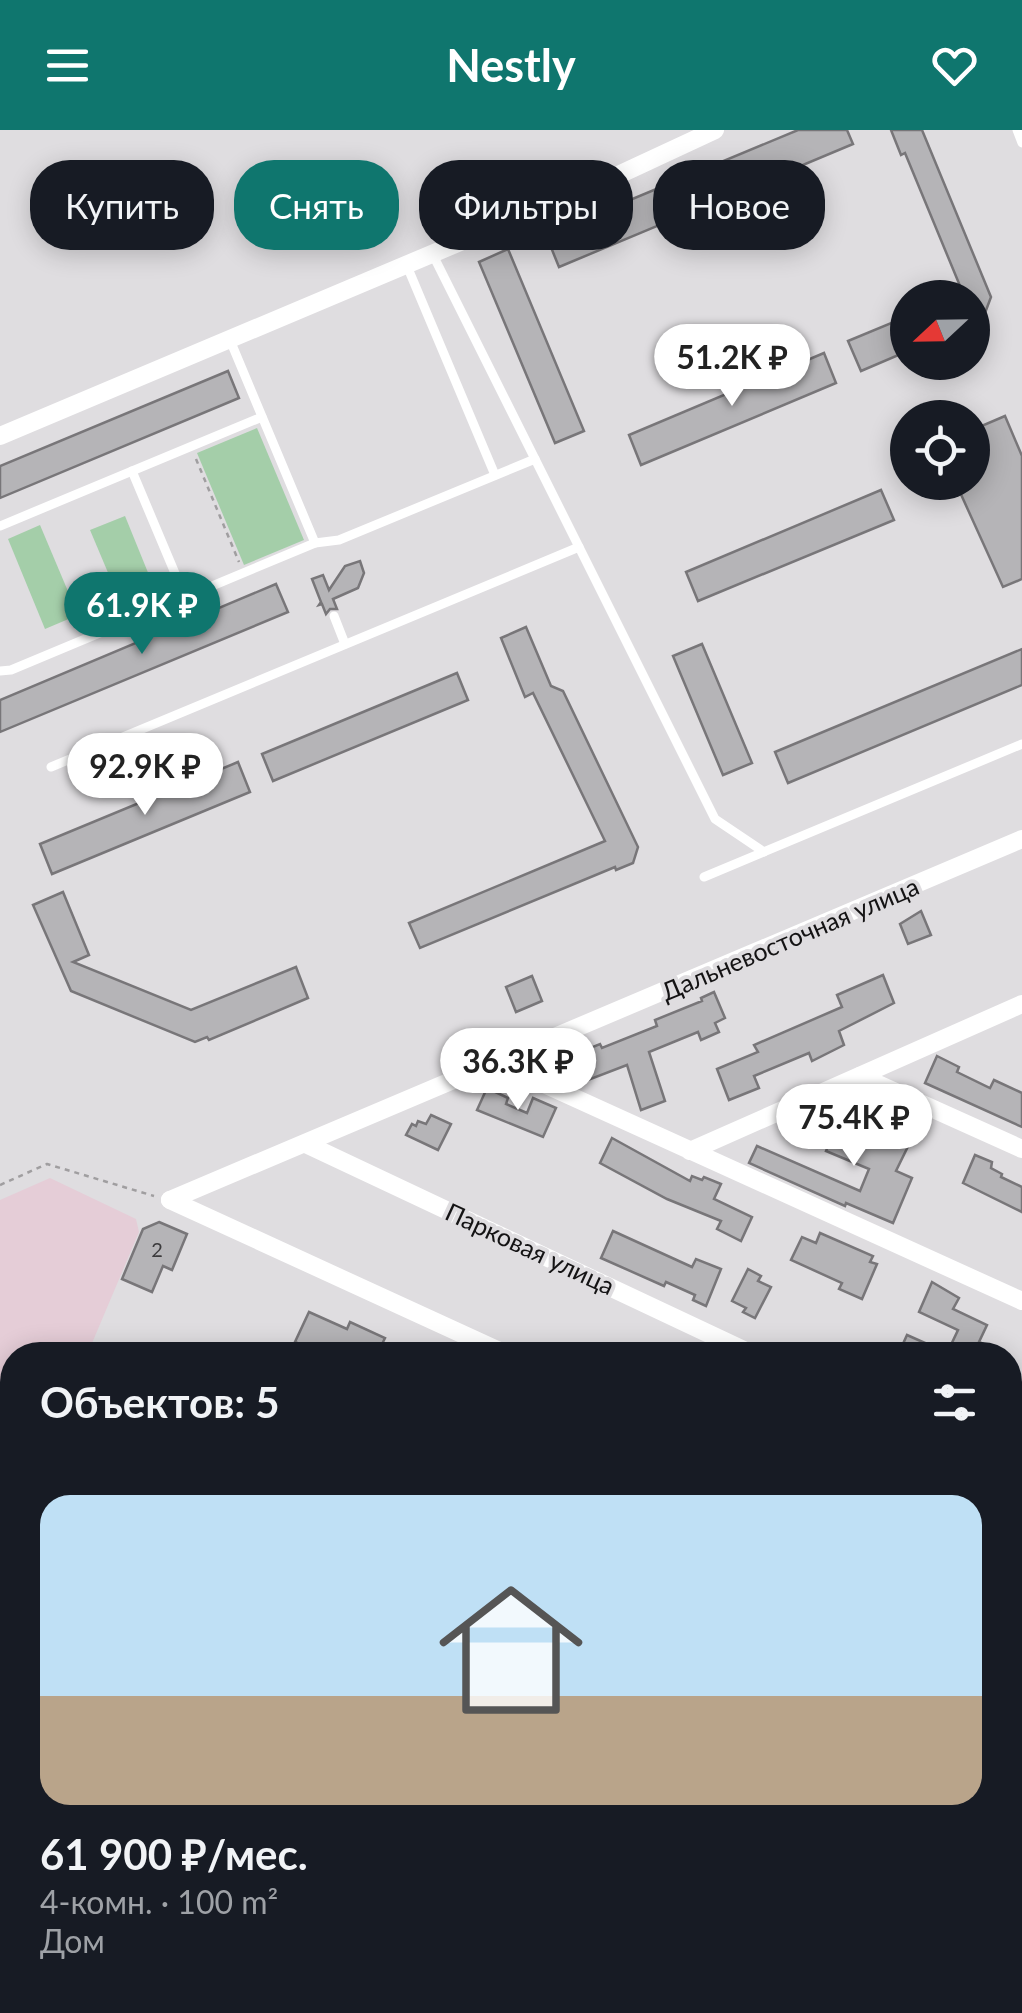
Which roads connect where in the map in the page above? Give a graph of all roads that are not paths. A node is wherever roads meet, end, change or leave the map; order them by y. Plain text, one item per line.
1 (715, 130) edge
2 (1017, 130) edge
3 (1022, 142) edge
4 (432, 252) junction
5 (406, 263) junction
6 (230, 340) junction
7 (262, 417) junction
8 (0, 436) edge
9 (535, 458) junction
10 (132, 471) junction
11 (495, 475) junction
12 (0, 526) edge
13 (315, 543) junction
14 (578, 547) junction
15 (185, 597) junction
16 (334, 616) dead end
17 (345, 644) junction
18 (0, 671) edge
19 (1022, 744) edge
20 (51, 767) dead end
21 (1022, 839) edge
22 (764, 852) junction
23 (704, 876) dead end
24 (1018, 1009) edge
25 (498, 1064) junction
26 (860, 1076) junction
27 (306, 1144) junction
28 (1022, 1149) edge
29 (690, 1151) junction
30 (1022, 1301) edge
31 (480, 1342) edge
32 (726, 1342) edge

1 - 4 street
2 - 3 lane
4 - 5 street
4 - 9 lane
5 - 6 street
5 - 11 lane
6 - 7 lane
6 - 8 street
7 - 10 lane
7 - 13 lane
9 - 11 lane
9 - 14 lane
10 - 12 lane
10 - 15 lane
11 - 13 lane
13 - 15 lane
14 - 17 lane
14 - 22 lane
15 - 18 lane
16 - 17 lane
17 - 20 lane
19 - 22 lane
21 - 25 street, Дальневосточная улица
22 - 23 lane
24 - 26 street
25 - 27 street, Дальневосточная улица
25 - 29 street
26 - 28 street
26 - 29 street
27 - 31 street, Дальневосточная улица
27 - 32 street, Парковая улица
29 - 30 street

